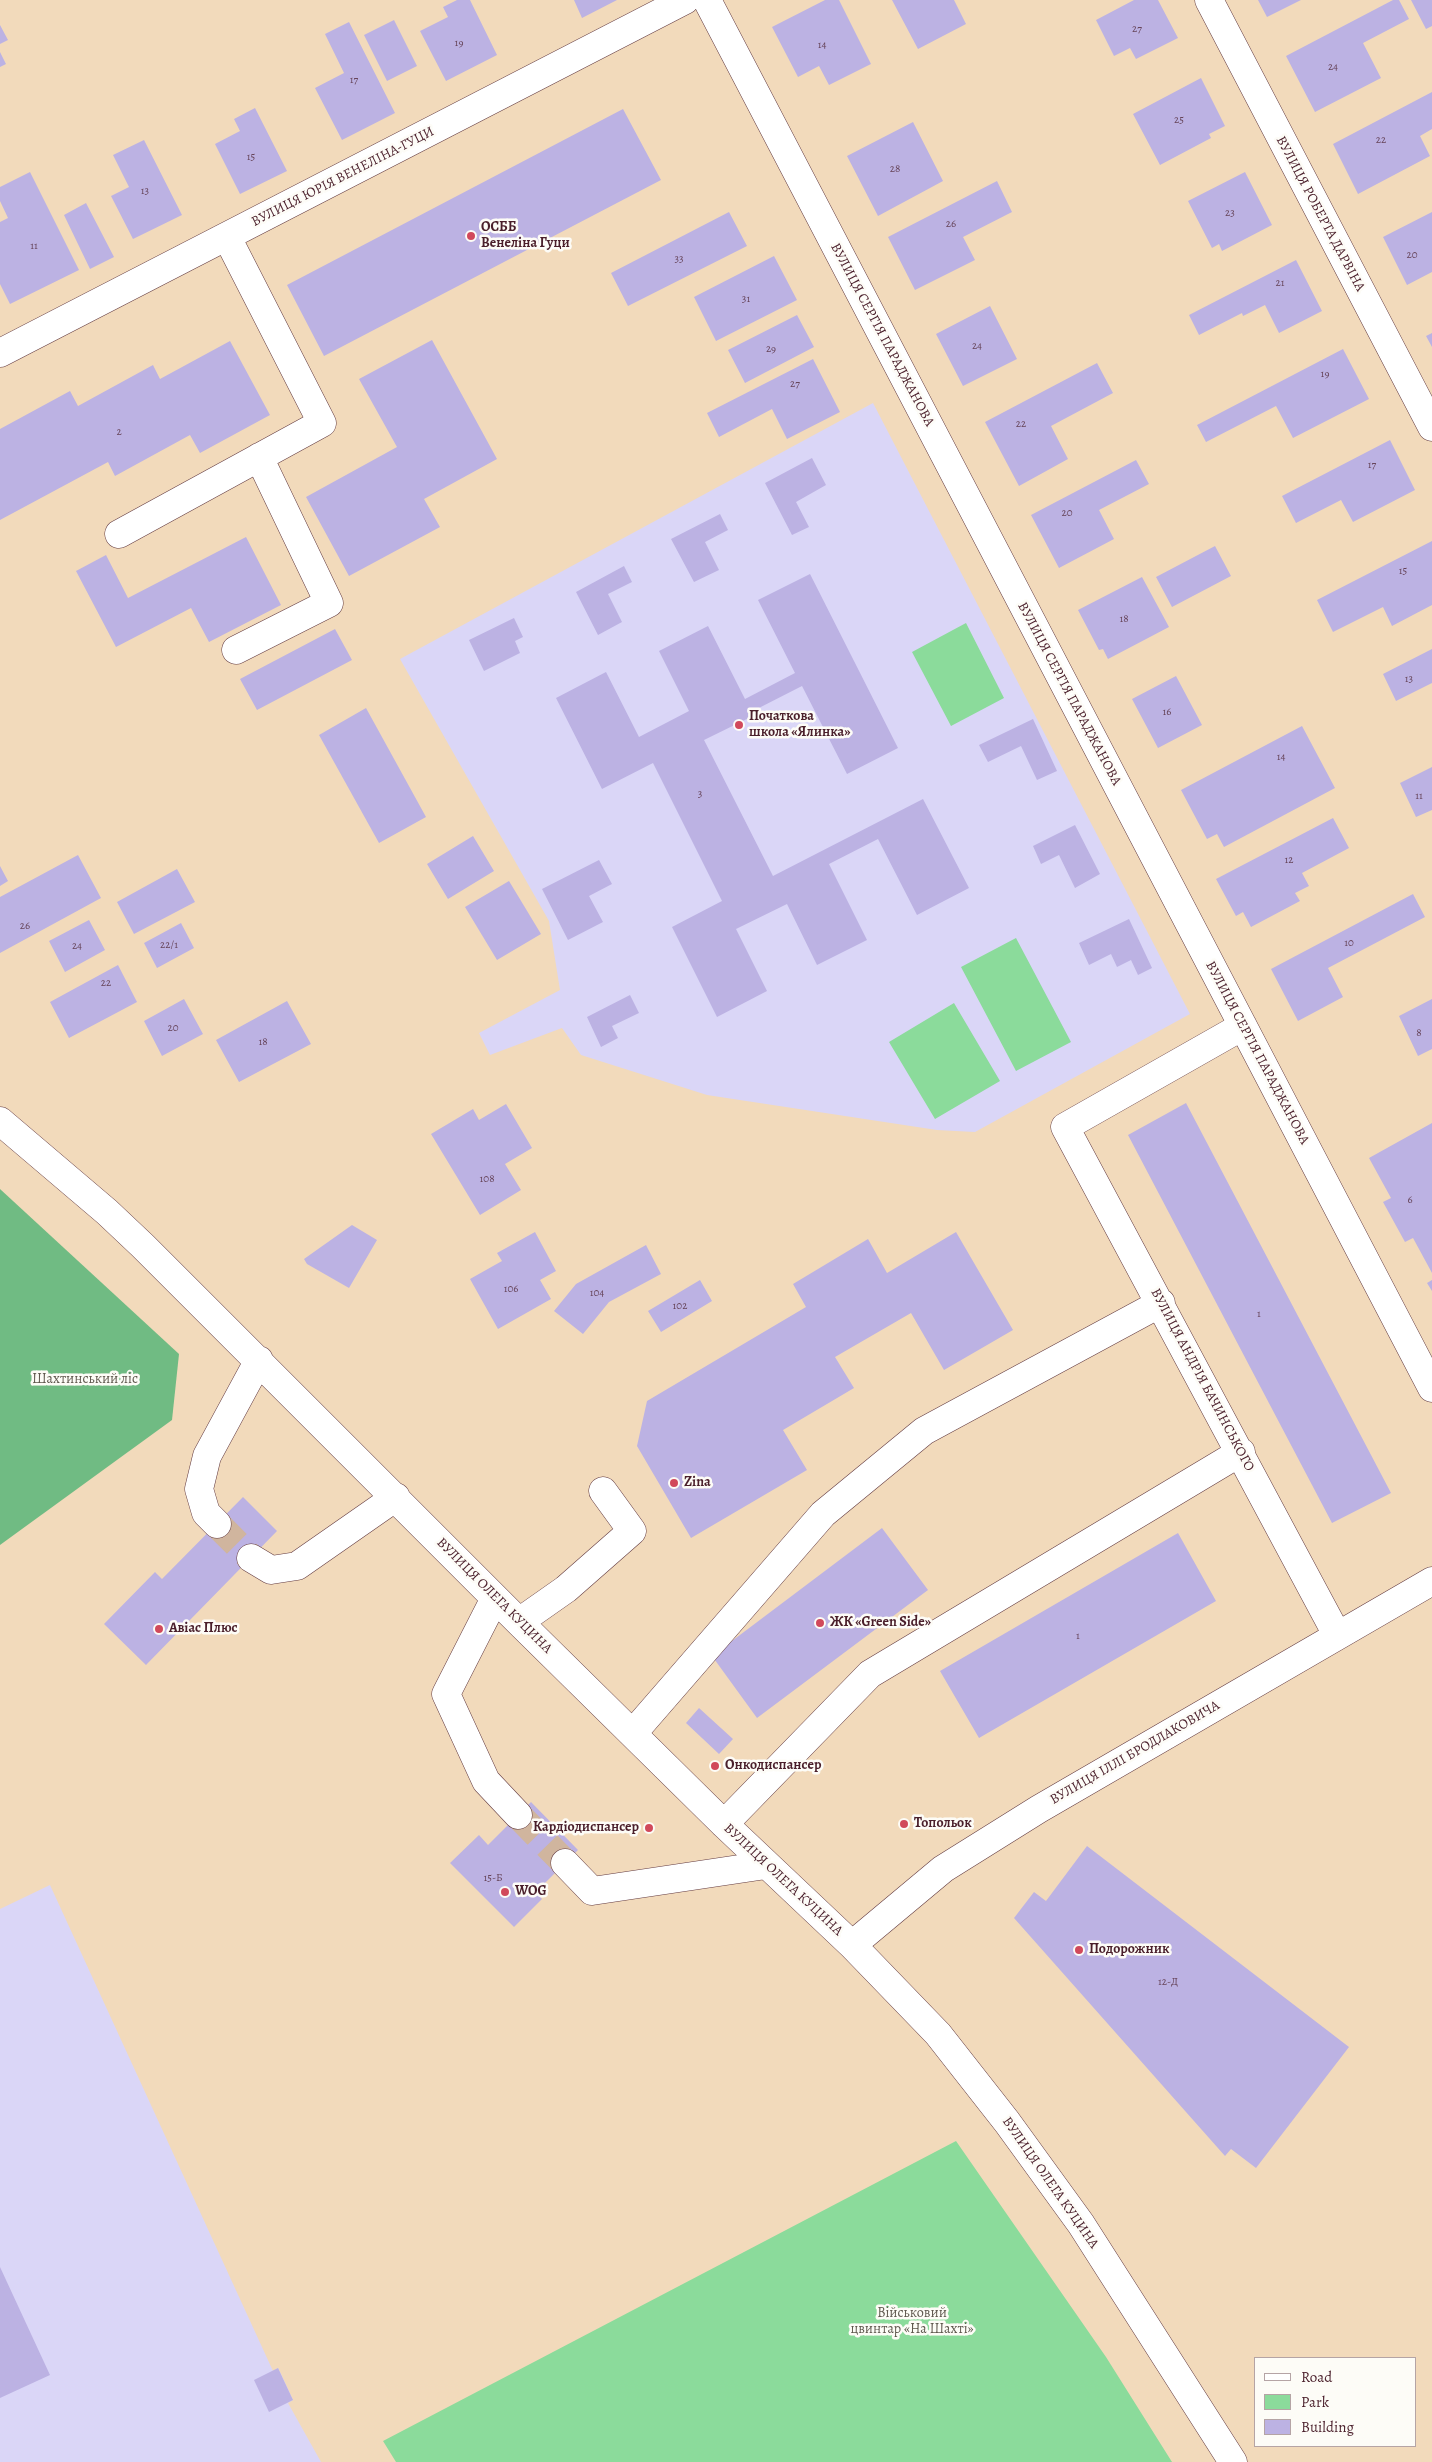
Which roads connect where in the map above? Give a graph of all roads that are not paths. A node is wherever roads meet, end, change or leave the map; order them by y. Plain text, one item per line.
1 (685, 0) edge
2 (706, 0) edge
3 (1209, 0) edge
4 (227, 237) junction
5 (0, 354) edge
6 (1432, 427) edge
7 (259, 457) junction
8 (118, 534) dead end
9 (236, 650) dead end
10 (1243, 1026) junction
11 (0, 1121) edge
12 (1161, 1303) junction
13 (259, 1360) junction
14 (1432, 1388) edge
15 (1241, 1452) junction
16 (603, 1491) dead end
17 (396, 1497) junction
18 (218, 1524) tunnel mouth
19 (251, 1558) tunnel mouth
20 (1432, 1581) edge
21 (496, 1598) junction
22 (519, 1622) junction
23 (1337, 1635) junction
24 (633, 1733) junction
25 (518, 1815) tunnel mouth
26 (724, 1824) junction
27 (565, 1863) tunnel mouth
28 (766, 1865) junction
29 (852, 1946) junction
30 (1233, 2462) edge

1 - 4 street, ВУЛИЦЯ ЮРІЯ ВЕНЕЛІНА-ГУЦИ
2 - 10 street, ВУЛИЦЯ СЕРГІЯ ПАРАДЖАНОВА
3 - 6 street, ВУЛИЦЯ РОБЕРТА ДАРВІНА
4 - 5 street, ВУЛИЦЯ ЮРІЯ ВЕНЕЛІНА-ГУЦИ
4 - 7 street
7 - 8 street
7 - 9 street
10 - 12 street, ВУЛИЦЯ АНДРІЯ БАЧИНСЬКОГО
10 - 14 street, ВУЛИЦЯ СЕРГІЯ ПАРАДЖАНОВА
11 - 13 street, ВУЛИЦЯ ОЛЕГА КУЦИНА
12 - 15 street, ВУЛИЦЯ АНДРІЯ БАЧИНСЬКОГО
12 - 24 street
13 - 17 street, ВУЛИЦЯ ОЛЕГА КУЦИНА
13 - 18 street
15 - 23 street, ВУЛИЦЯ АНДРІЯ БАЧИНСЬКОГО
15 - 26 street
16 - 22 street
17 - 19 street
17 - 21 street, ВУЛИЦЯ ОЛЕГА КУЦИНА
20 - 23 street, ВУЛИЦЯ ІЛЛІ БРОДЛАКОВИЧА
21 - 22 street, ВУЛИЦЯ ОЛЕГА КУЦИНА
21 - 25 street
22 - 24 street, ВУЛИЦЯ ОЛЕГА КУЦИНА
23 - 29 street, ВУЛИЦЯ ІЛЛІ БРОДЛАКОВИЧА
24 - 26 street, ВУЛИЦЯ ОЛЕГА КУЦИНА
26 - 28 street, ВУЛИЦЯ ОЛЕГА КУЦИНА
27 - 28 street
28 - 29 street, ВУЛИЦЯ ОЛЕГА КУЦИНА
29 - 30 street, ВУЛИЦЯ ОЛЕГА КУЦИНА

